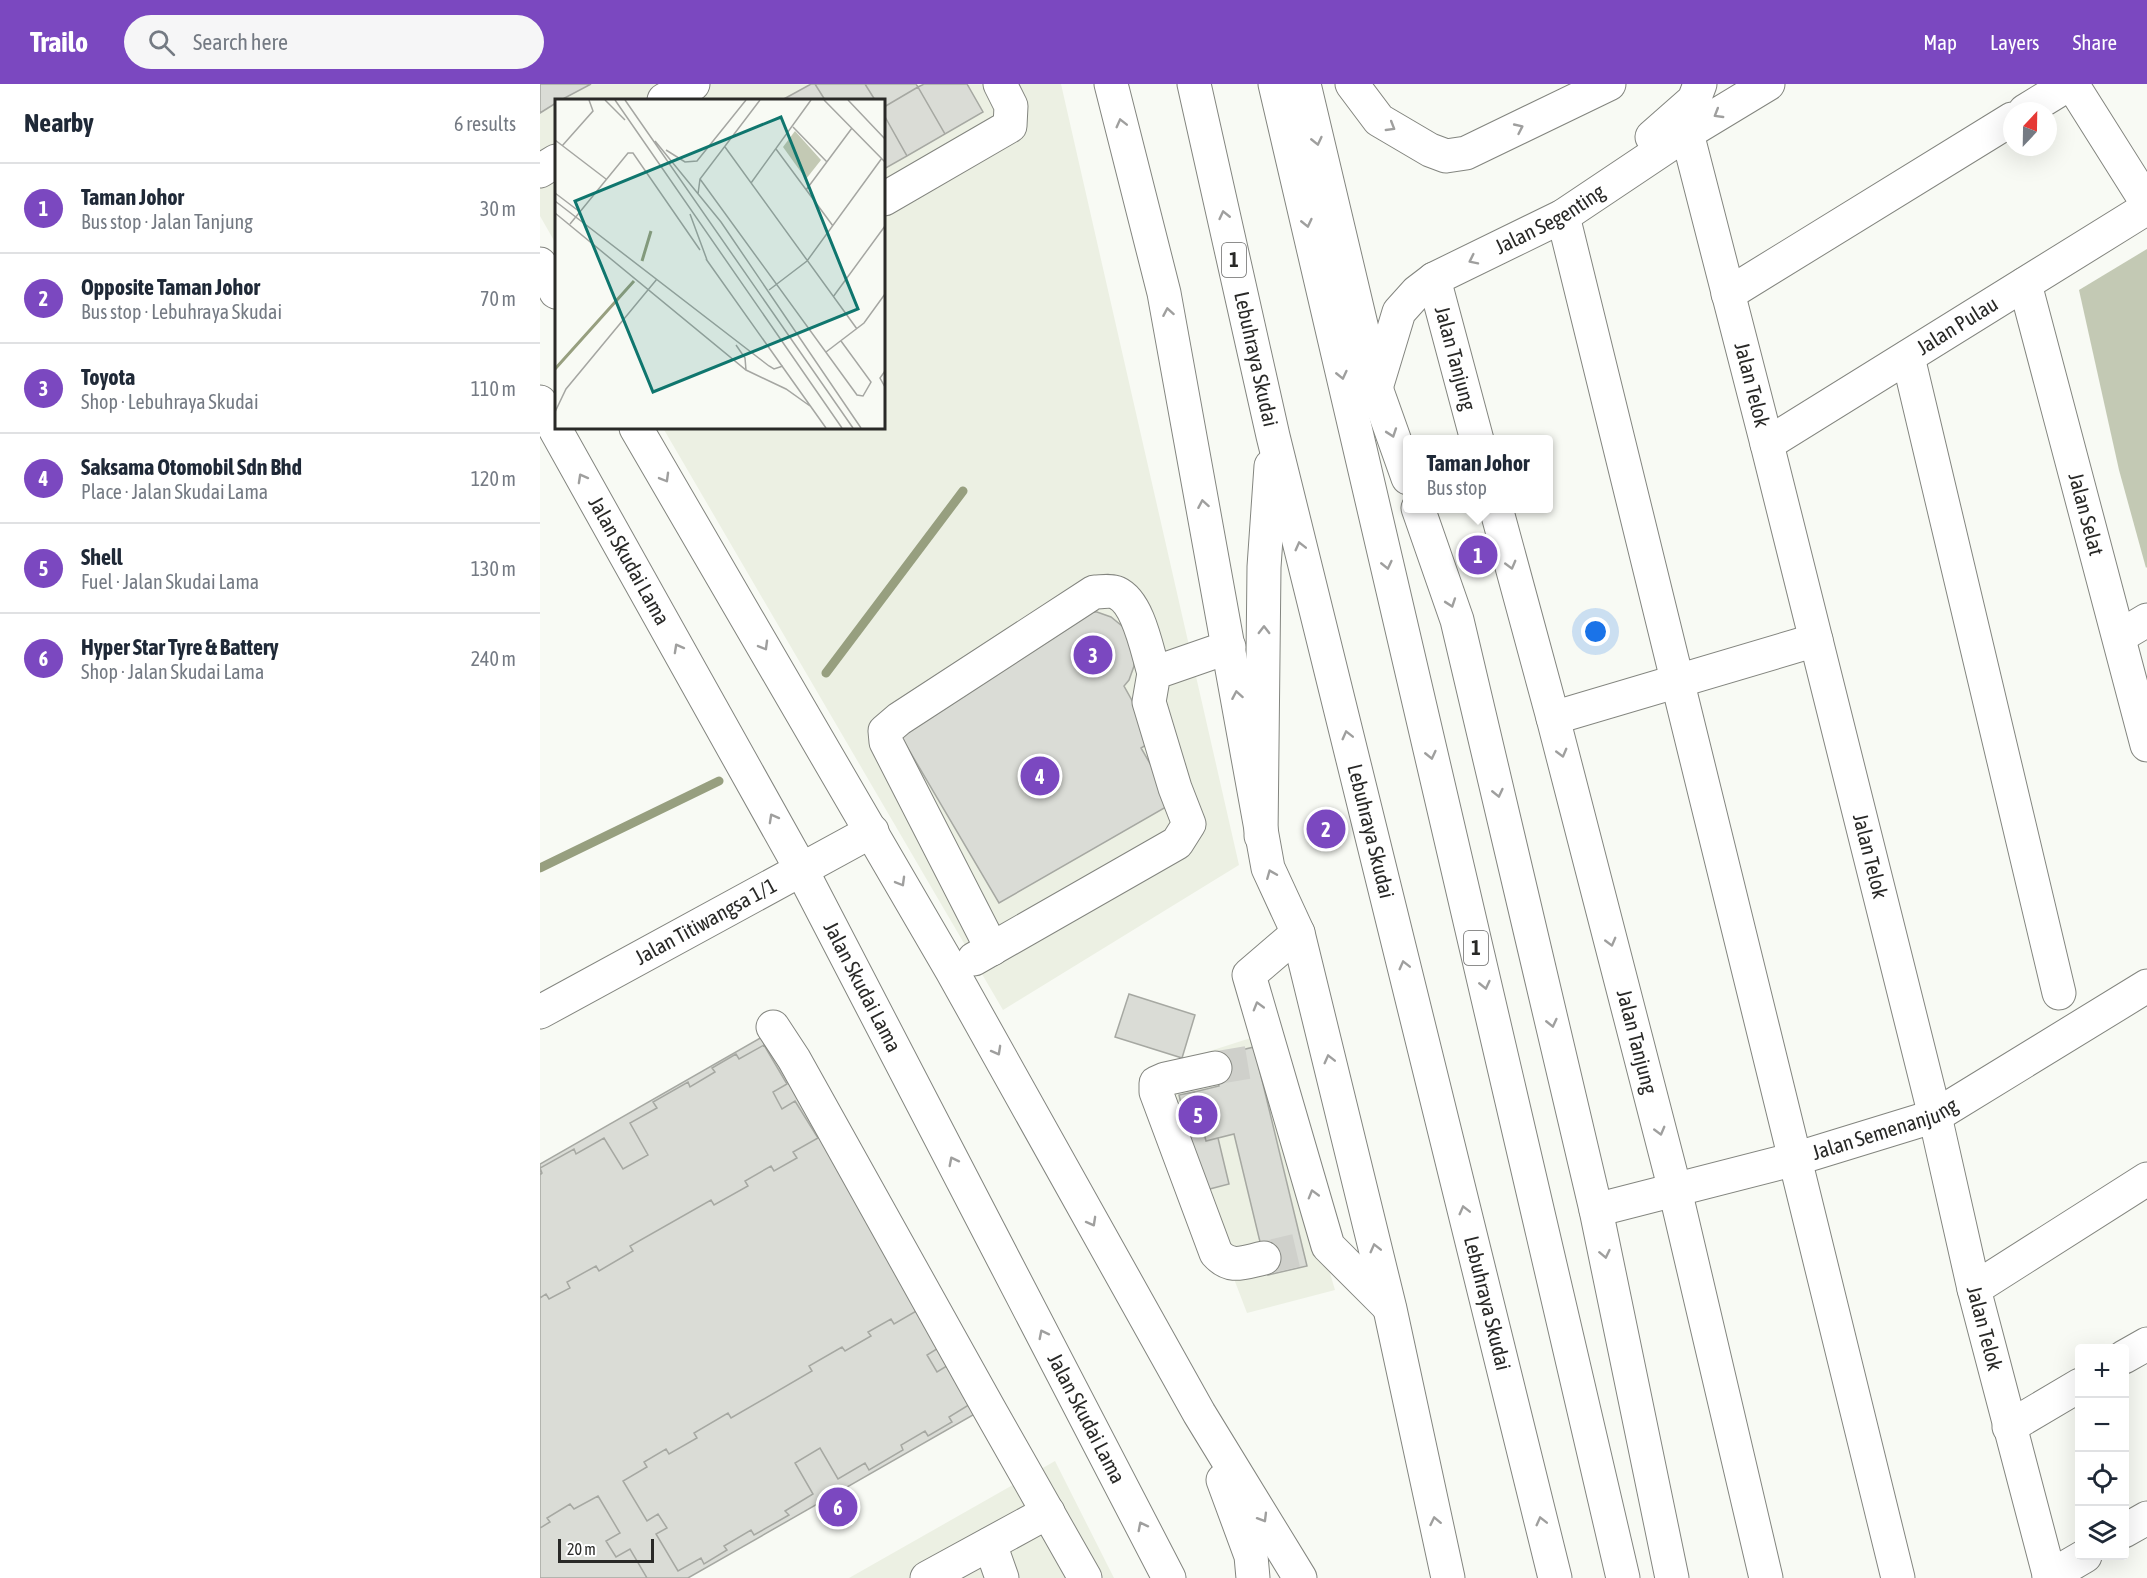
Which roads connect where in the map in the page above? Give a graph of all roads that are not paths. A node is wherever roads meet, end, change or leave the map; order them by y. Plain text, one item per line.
1 (1000, 84) edge
2 (1111, 84) edge
3 (1194, 84) edge
4 (1275, 84) edge
5 (1304, 84) edge
6 (1352, 84) edge
7 (1609, 84) edge
8 (1700, 84) edge
9 (1768, 84) edge
10 (2070, 84) edge
11 (2040, 102) edge
12 (2003, 125) edge
13 (1687, 133) junction
14 (555, 162) edge
15 (540, 171) edge
16 (885, 198) edge
17 (2147, 203) edge
18 (2147, 208) edge
19 (1563, 216) junction
20 (540, 264) edge
21 (1434, 279) junction
22 (2025, 284) junction
23 (555, 290) edge
24 (1728, 294) junction
25 (1908, 357) junction
26 (1376, 388) junction
27 (540, 402) edge
28 (555, 429) edge
29 (555, 429) edge
30 (637, 429) edge
31 (1476, 435) edge
32 (1273, 436) junction
33 (1767, 444) junction
34 (1403, 466) edge
35 (1420, 513) edge
36 (1497, 513) edge
37 (2133, 628) edge
38 (1816, 640) junction
39 (1229, 647) junction
40 (1154, 673) junction
41 (1677, 680) junction
42 (1553, 718) junction
43 (2147, 744) edge
44 (872, 831) junction
45 (1261, 836) junction
46 (801, 869) junction
47 (1298, 933) junction
48 (992, 949) junction
49 (952, 971) junction
50 (2147, 986) edge
51 (2059, 993) dead end
52 (540, 1012) edge
53 (773, 1027) dead end
54 (1215, 1068) tunnel mouth
55 (1935, 1116) junction
56 (1795, 1160) junction
57 (2147, 1179) edge
58 (1675, 1190) junction
59 (1596, 1210) junction
60 (1264, 1258) tunnel mouth
61 (1974, 1289) junction
62 (1390, 1309) junction
63 (2147, 1344) edge
64 (2129, 1354) edge
65 (2075, 1386) edge
66 (1199, 1413) junction
67 (2009, 1427) junction
68 (1048, 1512) junction
69 (2147, 1518) edge
70 (2129, 1529) edge
71 (990, 1544) junction
72 (2079, 1560) edge
73 (927, 1578) edge
74 (1002, 1578) edge
75 (1085, 1578) edge
76 (1169, 1578) edge
77 (1253, 1578) edge
78 (1300, 1578) edge
79 (1448, 1578) edge
80 (1555, 1578) edge
81 (1623, 1578) edge
82 (1672, 1578) edge
83 (1766, 1578) edge
84 (1898, 1578) edge
85 (2050, 1578) edge

1 - 16 main road
39 -> 2 main road
32 -> 3 main road, Lebuhraya Skudai / 1
4 -> 81 main road, 1
5 -> 26 main road
6 -> 7 main road
8 - 19 main road
9 -> 13 main road, Jalan Segenting
10 - 11 main road
10 - 17 main road
12 - 24 main road
13 - 19 main road, Jalan Segenting
13 - 24 main road, Jalan Telok
14 - 15 main road
18 - 22 main road, Jalan Pulau
19 -> 21 main road, Jalan Segenting
19 - 41 main road
20 - 23 main road
21 - 26 main road, Jalan Segenting
21 - 31 main road, Jalan Tanjung
22 - 25 main road, Jalan Pulau
22 - 37 main road, Jalan Selat
24 - 33 main road, Jalan Telok
25 - 33 main road, Jalan Pulau
25 - 51 main road
26 -> 34 main road
29 -> 27 main road, Jalan Skudai Lama
46 -> 28 main road, Jalan Skudai Lama
30 -> 44 main road
45 -> 32 main road
80 -> 32 main road, Lebuhraya Skudai / 1
33 - 38 main road, Jalan Telok
35 -> 59 main road
36 -> 42 main road, Jalan Tanjung
37 - 43 main road, Jalan Selat
38 - 41 main road
38 - 55 main road, Jalan Telok
39 - 40 main road
45 -> 39 main road
40 - 48 main road
40 - 48 main road
41 - 42 main road
41 - 56 main road
42 -> 58 main road, Jalan Tanjung
44 - 46 main road, Jalan Titiwangsa 1/1
44 -> 49 main road
47 -> 45 main road
46 - 52 main road, Jalan Titiwangsa 1/1
76 -> 46 main road, Jalan Skudai Lama
62 -> 47 main road
62 -> 47 main road
48 - 49 main road
49 -> 66 main road
50 - 55 main road, Jalan Semenanjung
53 - 68 main road
54 - 60 main road
55 - 56 main road, Jalan Semenanjung
55 - 61 main road, Jalan Telok
56 - 58 main road, Jalan Semenanjung
56 - 84 main road
57 - 61 main road
58 - 59 main road, Jalan Semenanjung
58 - 83 main road, Jalan Tanjung
59 -> 82 main road
61 - 67 main road, Jalan Telok
79 -> 62 main road
63 - 64 main road
65 - 67 main road
66 - 77 main road
66 -> 78 main road
67 - 85 main road, Jalan Telok
68 - 71 main road
68 - 75 main road
69 - 70 main road
71 - 73 main road
71 - 74 main road
72 - 85 main road

